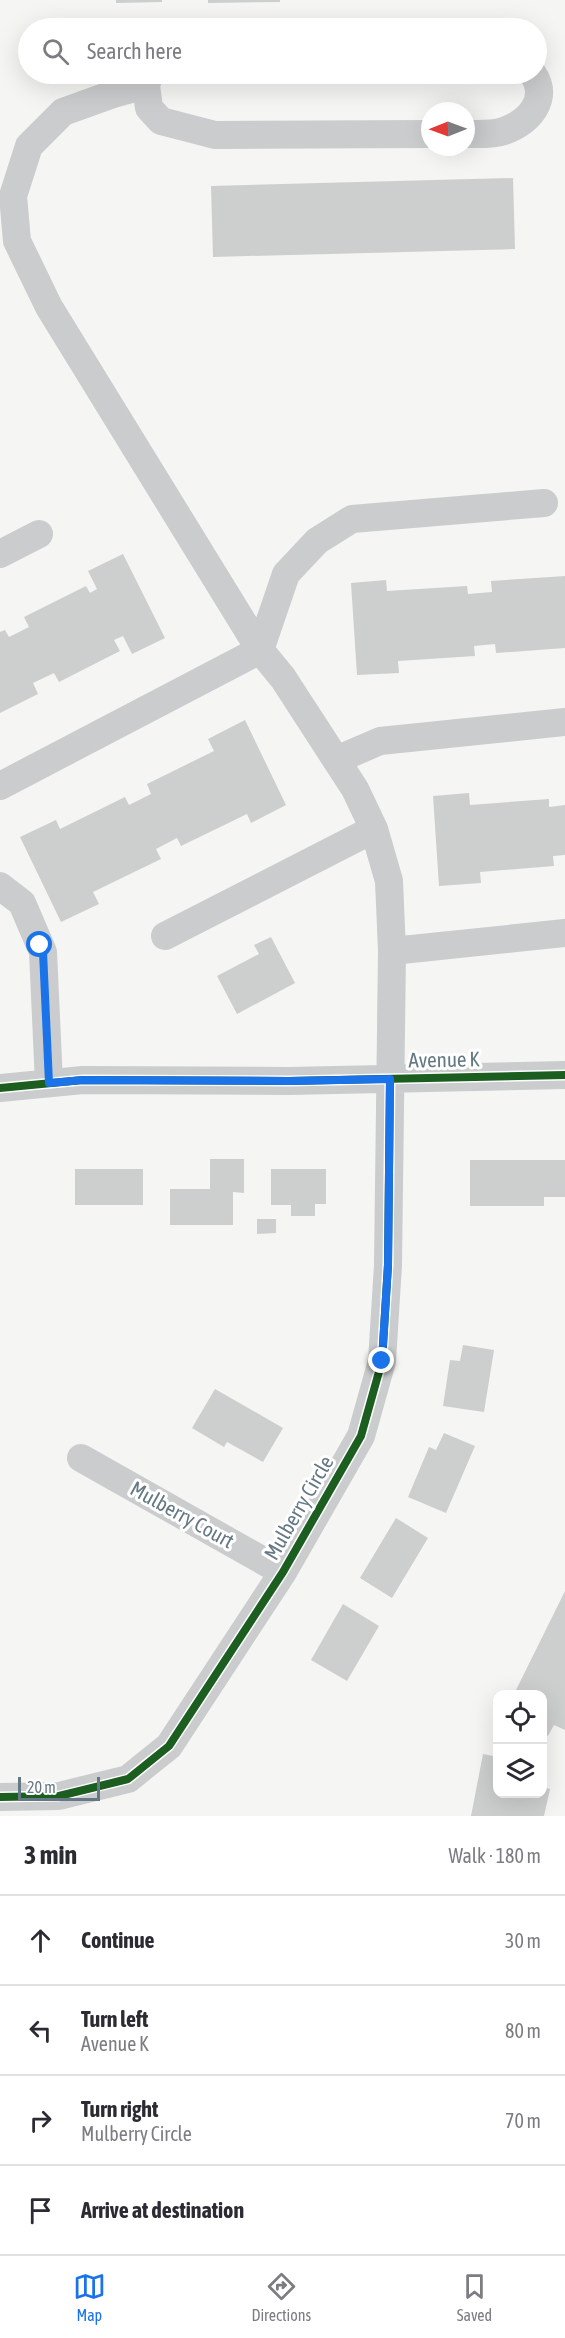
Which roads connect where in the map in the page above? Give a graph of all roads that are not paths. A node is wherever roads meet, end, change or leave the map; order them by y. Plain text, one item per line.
1 (136, 84) edge
2 (148, 84) edge
3 (539, 84) edge
4 (475, 133) edge
5 (421, 134) edge
6 (8, 241) edge
7 (544, 503) dead end
8 (39, 534) dead end
9 (0, 554) edge
10 (260, 650) junction
11 (565, 722) edge
12 (336, 760) junction
13 (0, 786) edge
14 (374, 829) junction
15 (0, 886) edge
16 (565, 933) edge
17 (165, 936) dead end
18 (392, 951) junction
19 (565, 1075) edge
20 (390, 1079) junction
21 (49, 1083) junction
22 (0, 1088) edge
23 (81, 1458) dead end
24 (283, 1572) junction
25 (0, 1797) edge

1 - 6 street
2 - 5 street
3 - 4 street
6 - 10 street, Mulberry Circle
7 - 10 street
8 - 9 street
10 - 12 street, Mulberry Circle
10 - 13 street
11 - 12 street
12 - 14 street, Mulberry Circle
14 - 17 street
14 - 18 street, Mulberry Circle
15 - 21 street
16 - 18 street
18 - 20 street, Mulberry Circle
19 - 20 street, Avenue K
20 - 21 street, Avenue K
20 - 24 street, Mulberry Circle
21 - 22 street, Avenue K
23 - 24 street, Mulberry Court
24 - 25 street, Mulberry Circle

